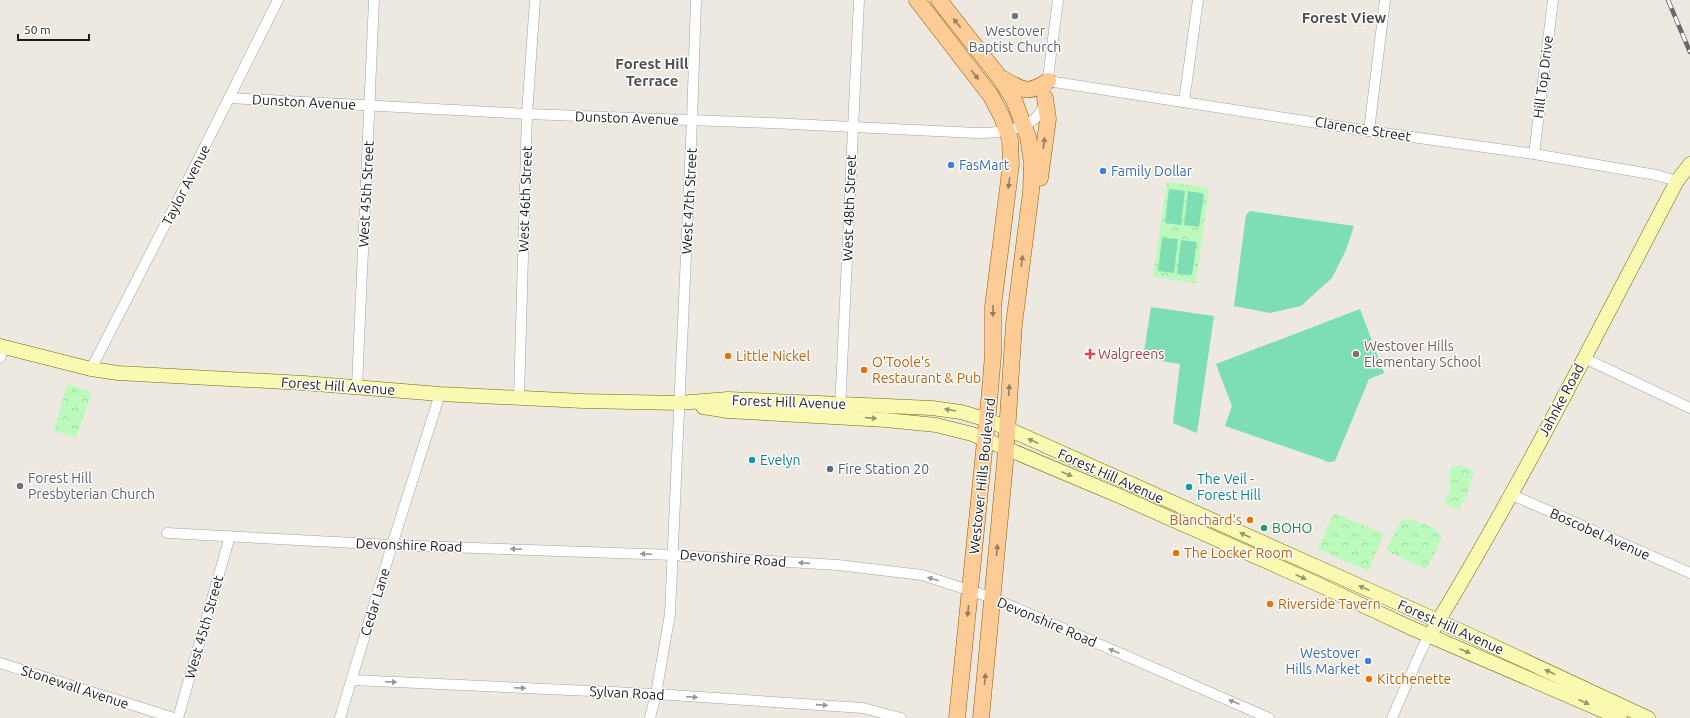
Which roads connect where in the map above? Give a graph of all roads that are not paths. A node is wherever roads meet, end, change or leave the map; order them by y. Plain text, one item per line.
1 (278, 0) edge
2 (374, 0) edge
3 (535, 0) edge
4 (696, 0) edge
5 (859, 0) edge
6 (917, 0) edge
7 (939, 0) edge
8 (1058, 0) edge
9 (1198, 0) edge
10 (1385, 0) edge
11 (1553, 0) edge
12 (1000, 78) junction
13 (1048, 81) junction
14 (229, 98) junction
15 (1045, 98) junction
16 (1184, 102) junction
17 (370, 105) junction
18 (527, 114) junction
19 (692, 120) junction
20 (1025, 125) junction
21 (853, 127) junction
22 (1007, 130) junction
23 (1369, 131) junction
24 (1534, 154) junction
25 (1690, 164) edge
26 (1677, 181) junction
27 (1029, 208) junction
28 (1, 350) edge
29 (1584, 358) junction
30 (91, 369) junction
31 (358, 387) junction
32 (440, 394) junction
33 (519, 398) junction
34 (679, 403) junction
35 (1690, 408) edge
36 (840, 410) junction
37 (988, 420) junction
38 (1007, 429) junction
39 (986, 439) junction
40 (1006, 447) junction
41 (1510, 494) junction
42 (167, 533) dead end
43 (230, 536) junction
44 (392, 545) junction
45 (673, 555) junction
46 (1690, 573) edge
47 (970, 591) junction
48 (993, 598) junction
49 (1438, 621) junction
50 (1430, 635) junction
51 (0, 663) edge
52 (352, 680) junction
53 (656, 694) junction
54 (174, 718) edge
55 (178, 718) edge
56 (340, 718) edge
57 (650, 718) edge
58 (901, 718) edge
59 (957, 718) edge
60 (981, 718) edge
61 (1269, 718) edge
62 (1392, 718) edge
63 (1620, 718) edge
64 (1648, 718) edge

1 - 14 street, Taylor Avenue
2 - 17 street, West 45th Street
3 - 18 street, West 46th Street
4 - 19 street, West 47th Street
5 - 21 street, West 48th Street
6 -> 22 main road, Westover Hills Boulevard
12 -> 7 main road, Westover Hills Boulevard
8 - 13 street
9 - 16 street
10 - 23 street
11 - 24 street, Hill Top Drive
12 - 13 main road
12 - 20 main road, Westover Hills Boulevard
13 - 15 street
13 - 16 street, Clarence Street
14 - 17 street, Dunston Avenue
14 - 30 street, Taylor Avenue
15 - 20 street
27 -> 15 main road
16 - 23 street, Clarence Street
17 - 18 street, Dunston Avenue
17 - 31 street, West 45th Street
18 - 19 street, Dunston Avenue
18 - 33 street, West 46th Street
19 - 21 street, Dunston Avenue
19 - 34 street, West 47th Street
20 - 22 street, Dunston Avenue
20 - 27 main road, Westover Hills Boulevard
21 - 22 street, Dunston Avenue
21 - 36 street, West 48th Street
22 -> 37 main road, Westover Hills Boulevard
23 - 24 street, Clarence Street
24 - 26 street, Clarence Street
25 - 26 main road, Jahnke Road
26 - 29 main road, Jahnke Road
38 -> 27 main road, Westover Hills Boulevard
28 - 30 main road, Forest Hill Avenue
29 - 35 street
29 - 41 main road, Jahnke Road
30 - 31 main road, Forest Hill Avenue
31 - 32 main road, Forest Hill Avenue
32 - 33 main road, Forest Hill Avenue
32 - 44 street, Cedar Lane
33 - 34 main road, Forest Hill Avenue
34 - 36 main road, Forest Hill Avenue
34 - 45 street, West 47th Street
37 -> 36 main road, Forest Hill Avenue
36 -> 39 main road, Forest Hill Avenue
37 - 38 main road, Forest Hill Avenue
37 - 39 main road, Westover Hills Boulevard
38 - 40 main road, Westover Hills Boulevard
49 -> 38 main road, Forest Hill Avenue
39 - 40 main road, Forest Hill Avenue
39 - 47 main road, Westover Hills Boulevard
48 -> 40 main road, Westover Hills Boulevard
40 -> 50 main road, Forest Hill Avenue
41 - 46 street, Boscobel Avenue
41 - 49 main road, Jahnke Road
42 - 43 street, Devonshire Road
43 - 44 street, Devonshire Road
43 - 55 street, West 45th Street
45 -> 44 street, Devonshire Road
44 - 52 street, Cedar Lane
47 -> 45 street, Devonshire Road
45 - 53 street, West 47th Street
47 - 48 street, Devonshire Road
47 -> 59 main road, Westover Hills Boulevard
60 -> 48 main road, Westover Hills Boulevard
61 -> 48 street, Devonshire Road
49 - 50 main road, Jahnke Road
64 -> 49 main road, Forest Hill Avenue
50 - 62 street
50 -> 63 main road, Forest Hill Avenue
51 - 54 street, Stonewall Avenue
52 -> 53 street, Sylvan Road
52 - 56 street, Cedar Lane
53 - 57 street, West 47th Street
53 -> 58 street, Sylvan Road

